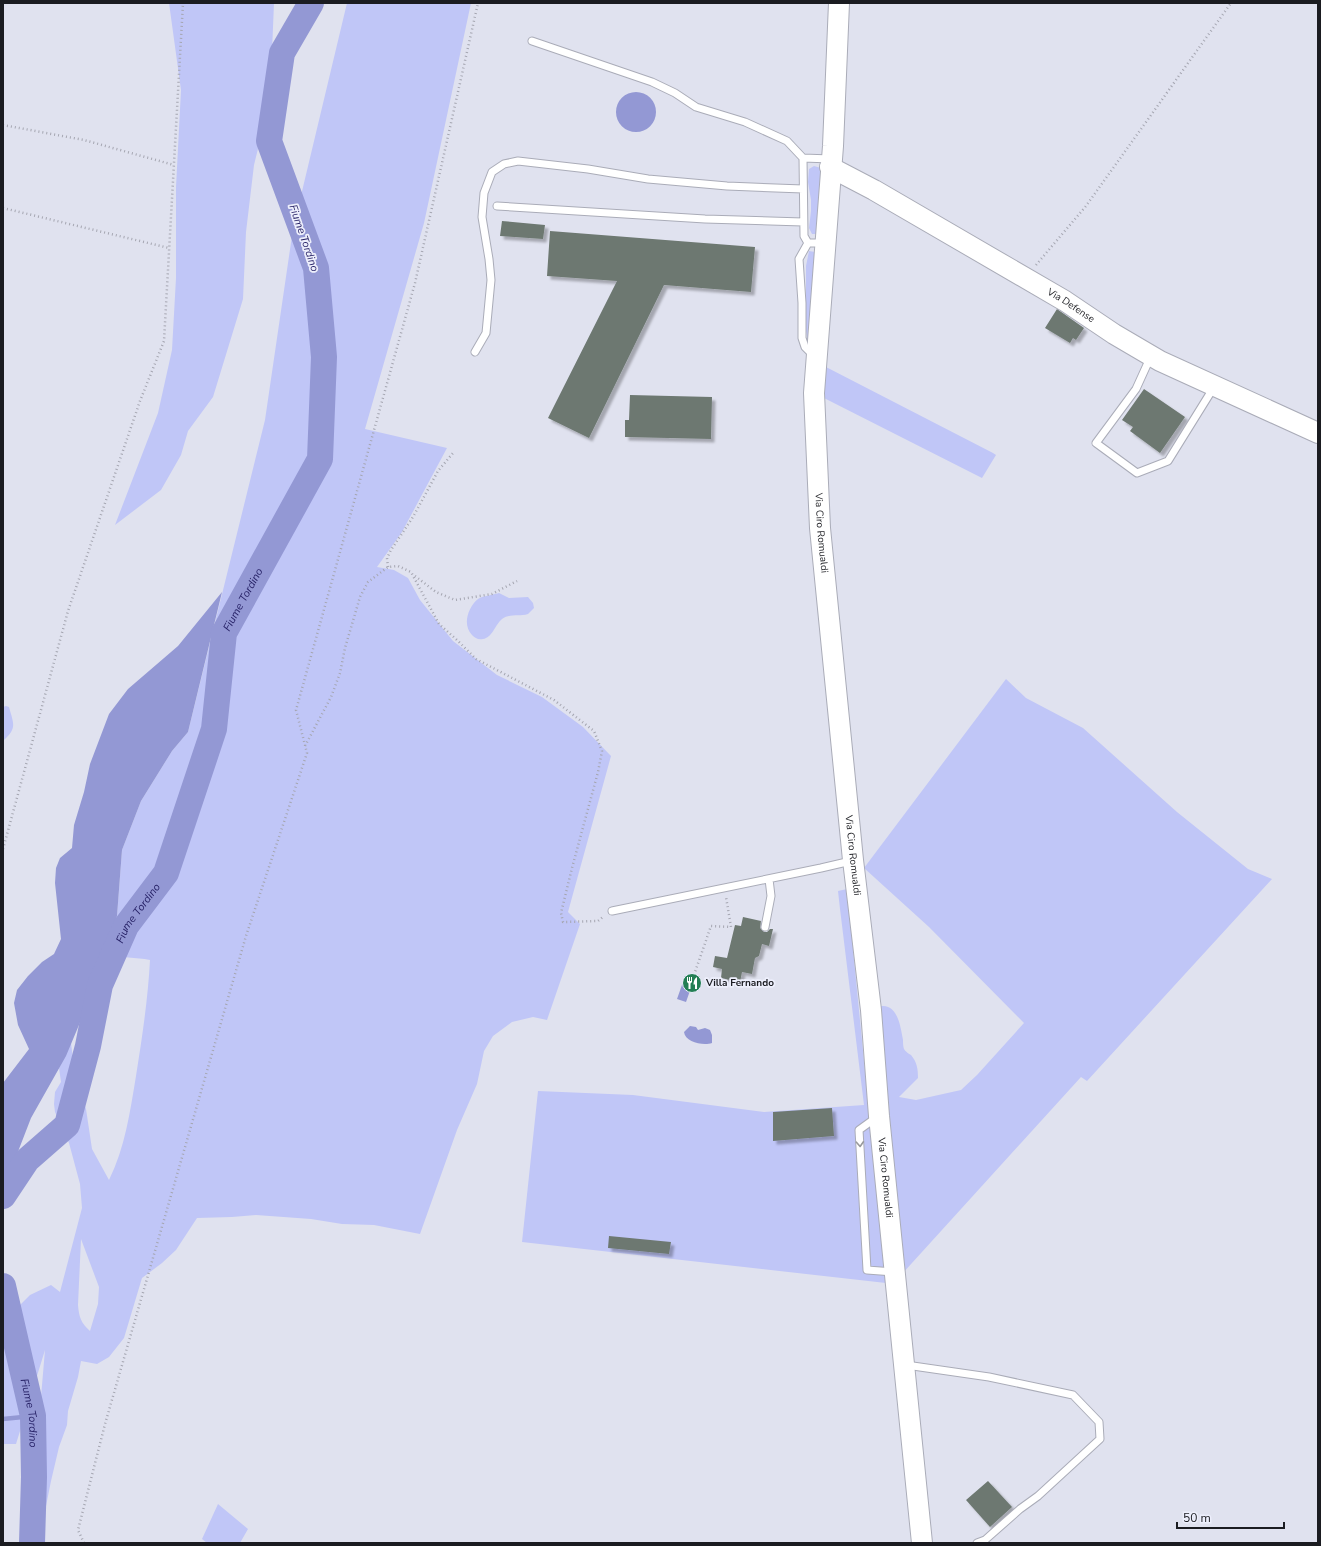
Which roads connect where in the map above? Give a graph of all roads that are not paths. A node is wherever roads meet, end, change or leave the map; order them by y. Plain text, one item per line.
1 (839, 3) edge
2 (532, 41) dead end
3 (803, 158) junction
4 (831, 163) junction
5 (803, 189) junction
6 (497, 206) dead end
7 (803, 222) junction
8 (816, 243) junction
9 (475, 352) dead end
10 (1151, 356) junction
11 (1214, 387) junction
12 (1318, 433) edge
13 (853, 860) junction
14 (769, 879) junction
15 (612, 911) road end
16 (764, 928) dead end
17 (878, 1116) junction
18 (895, 1272) junction
19 (904, 1364) junction
20 (922, 1543) edge
21 (977, 1543) edge

1 - 4 main road, Via Ciro Romualdi
2 - 3 lane
3 - 4 lane
3 - 5 lane
4 - 8 main road, Via Ciro Romualdi
4 - 10 main road, Via Defense
5 - 7 lane
5 - 9 lane
6 - 7 lane
7 - 8 lane
8 - 13 main road, Via Ciro Romualdi
10 - 11 main road, Via Defense
10 - 11 lane
11 - 12 main road, Via Defense
13 - 14 lane
13 - 17 main road, Via Ciro Romualdi
14 - 15 lane
14 - 16 lane
17 - 18 main road, Via Ciro Romualdi
17 -> 18 lane
18 - 19 main road, Via Ciro Romualdi
19 - 20 main road, Via Ciro Romualdi
19 - 21 lane

